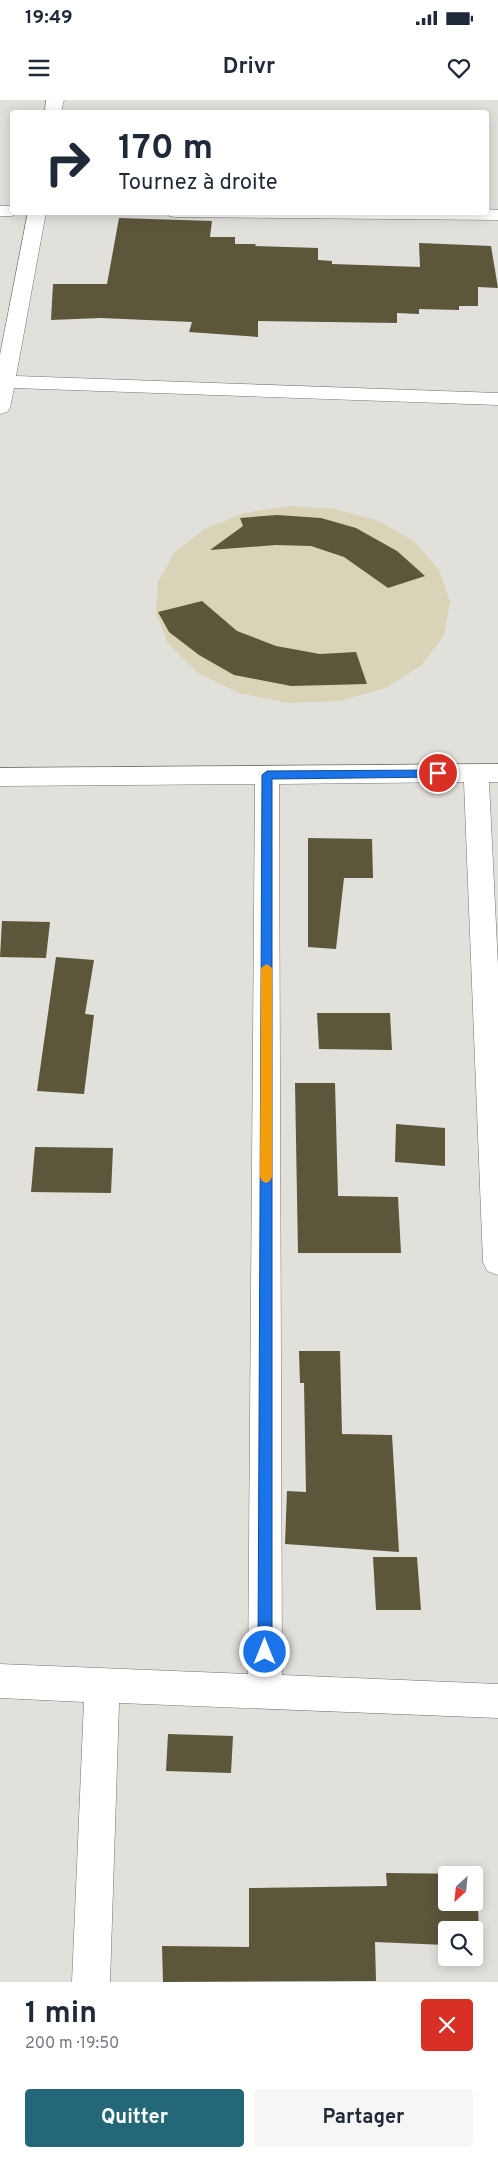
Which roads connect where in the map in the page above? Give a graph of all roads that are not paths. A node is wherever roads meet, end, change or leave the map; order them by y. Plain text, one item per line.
1 (36, 215) edge
2 (3, 381) edge
3 (498, 399) edge
4 (0, 408) edge
5 (487, 773) edge
6 (267, 775) junction
7 (0, 777) edge
8 (498, 1262) edge
9 (0, 1681) edge
10 (102, 1685) junction
11 (265, 1692) junction
12 (498, 1701) edge
13 (91, 1982) edge

1 - 2 street
2 - 3 street
2 - 4 street
5 - 6 street
5 - 8 street
6 - 7 street
6 - 11 street
9 - 10 street
10 - 11 street
10 - 13 street
11 - 12 street

